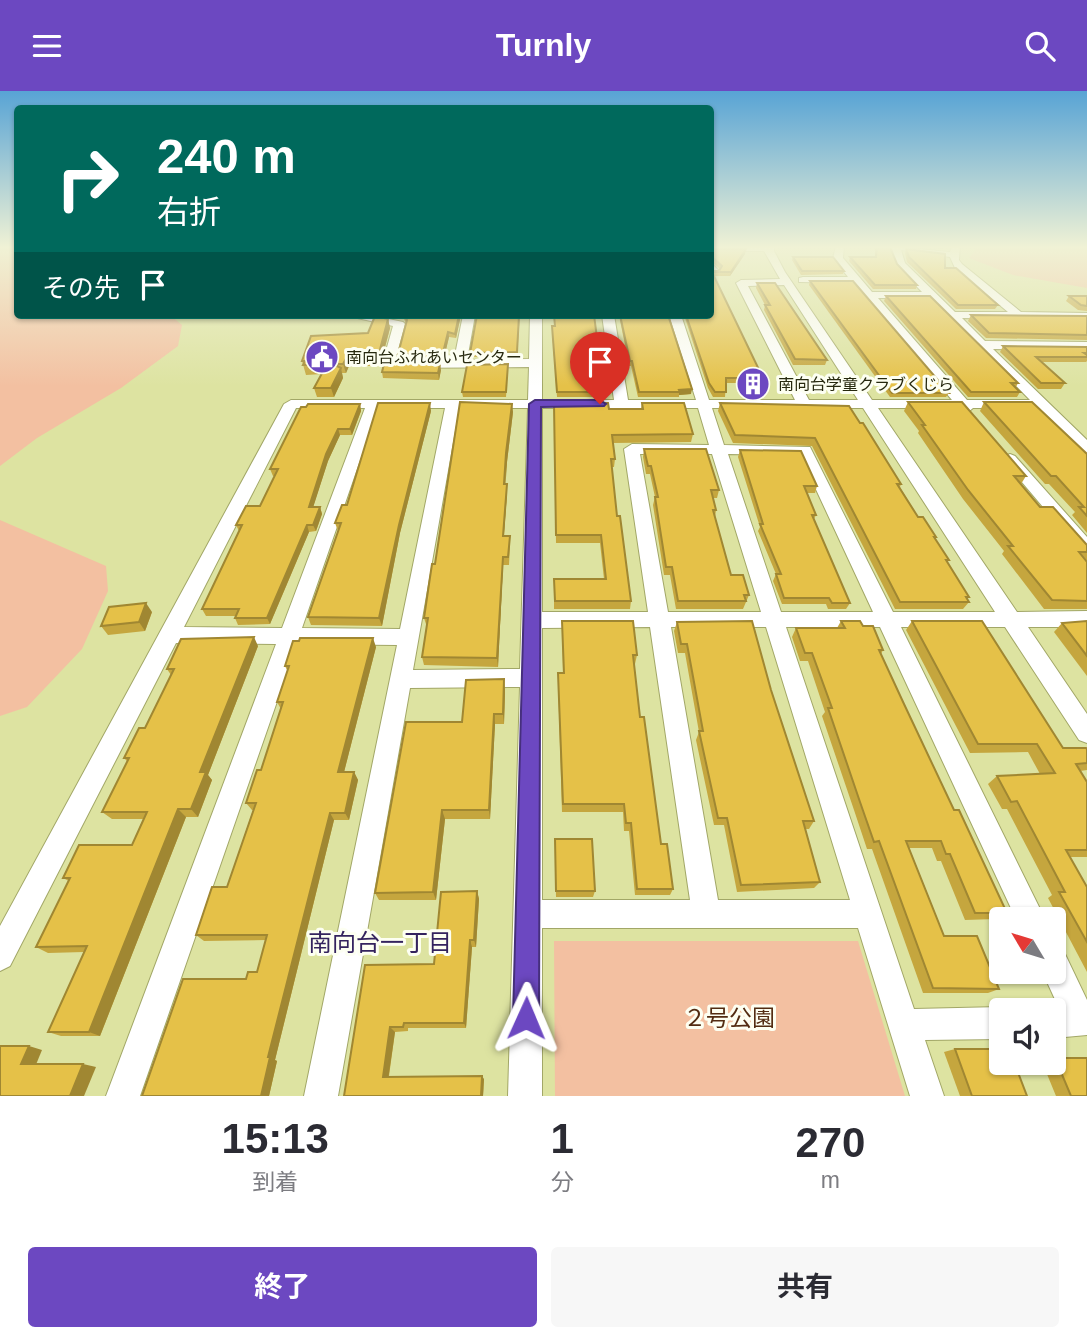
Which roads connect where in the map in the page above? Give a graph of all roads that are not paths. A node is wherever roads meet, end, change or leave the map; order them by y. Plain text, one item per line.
1 (747, 293) edge
2 (802, 293) edge
3 (991, 293) edge
4 (868, 295) joint
5 (931, 295) joint
6 (951, 315) junction
7 (1018, 315) junction
8 (1087, 316) edge
9 (374, 319) edge
10 (468, 319) edge
11 (536, 319) edge
12 (609, 319) edge
13 (676, 319) edge
14 (982, 345) junction
15 (1087, 345) edge
16 (536, 363) junction
17 (460, 364) junction
18 (373, 404) junction
19 (453, 404) junction
20 (535, 404) junction
21 (622, 404) junction
22 (705, 404) junction
23 (804, 404) junction
24 (870, 404) junction
25 (963, 404) junction
26 (1042, 404) junction
27 (981, 425) edge
28 (998, 445) edge
29 (1087, 448) edge
30 (719, 449) junction
31 (1087, 548) edge
32 (659, 619) junction
33 (772, 619) junction
34 (1087, 619) edge
35 (532, 620) junction
36 (886, 620) junction
37 (1012, 620) junction
38 (171, 635) junction
39 (290, 636) junction
40 (408, 637) junction
41 (531, 678) junction
42 (400, 679) junction
43 (1087, 733) edge
44 (1025, 907) edge
45 (706, 912) junction
46 (528, 914) junction
47 (868, 914) junction
48 (0, 956) edge
49 (1063, 984) edge
50 (1066, 1022) edge
51 (989, 1023) edge
52 (904, 1025) junction
53 (123, 1096) edge
54 (321, 1096) edge
55 (525, 1096) edge
56 (927, 1096) edge

1 - 23 street
2 - 24 street
3 - 7 street
4 - 5 street
4 - 25 street
5 - 6 street
6 - 7 street
6 - 14 street
7 - 8 street
9 - 17 street
10 - 17 street
11 - 16 street
12 - 21 street
13 - 22 street
14 - 15 street
14 - 26 street
16 - 17 street
16 - 20 street
18 - 19 street
18 - 38 street
18 - 39 street
19 - 20 street
19 - 40 street
20 - 21 street
20 - 35 street
21 - 22 street
22 - 23 street
22 - 30 street
23 - 24 street
24 - 25 street
24 - 37 street
25 - 26 street
25 - 27 street
26 - 29 street
28 - 31 street
30 - 32 street
30 - 33 street
30 - 36 street
32 - 33 street
32 - 35 street
32 - 45 street
33 - 36 street
33 - 47 street
34 - 37 street
35 - 41 street
36 - 37 street
36 - 44 street
37 - 43 street
38 - 39 street
38 - 48 street
39 - 40 street
39 - 53 street
40 - 42 street
41 - 42 street
41 - 46 street
42 - 54 street
45 - 46 street
45 - 47 street
46 - 55 street
47 - 52 street
49 - 50 street
51 - 52 street
52 - 56 street

